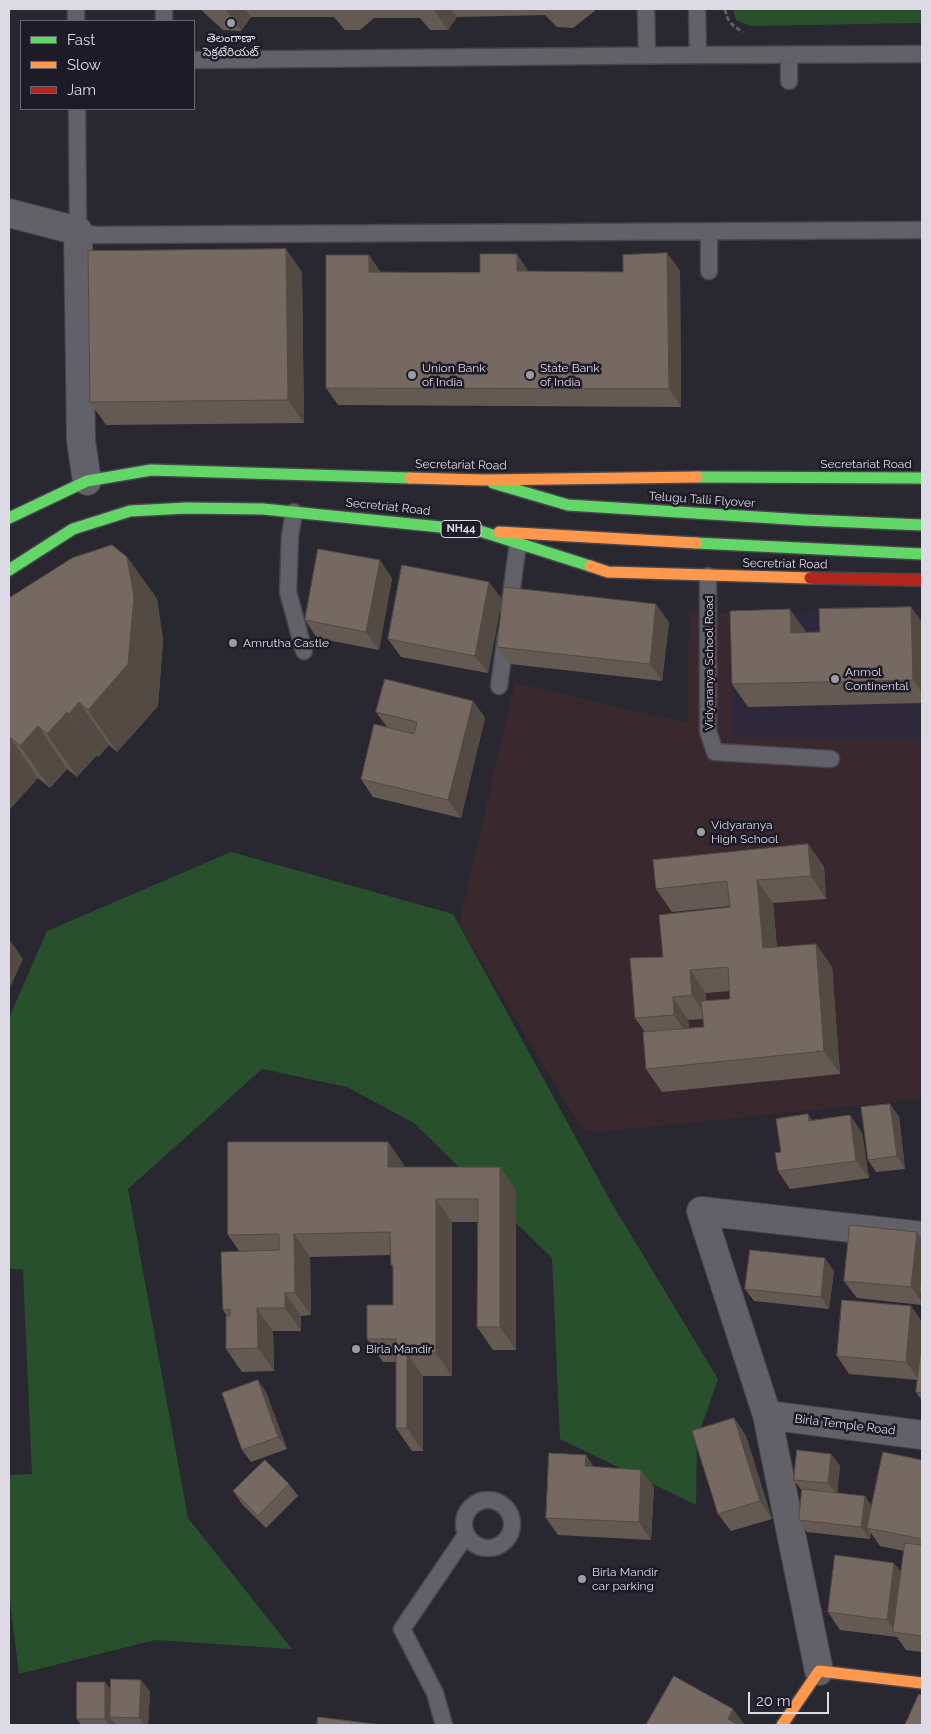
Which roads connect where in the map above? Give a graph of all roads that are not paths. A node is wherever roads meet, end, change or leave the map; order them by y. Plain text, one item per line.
1 (646, 9) edge
2 (697, 9) edge
3 (922, 54) edge
4 (647, 55) junction
5 (698, 55) junction
6 (789, 55) junction
7 (195, 60) edge
8 (789, 81) dead end
9 (77, 110) edge
10 (9, 213) edge
11 (922, 230) edge
12 (78, 231) junction
13 (709, 232) junction
14 (709, 271) dead end
15 (922, 478) edge
16 (483, 480) junction
17 (87, 481) junction
18 (294, 512) junction
19 (9, 518) edge
20 (922, 525) edge
21 (480, 531) junction
22 (518, 543) junction
23 (922, 554) edge
24 (9, 570) edge
25 (708, 576) junction
26 (922, 580) edge
27 (304, 651) dead end
28 (499, 686) dead end
29 (831, 759) dead end
30 (922, 1236) edge
31 (767, 1415) junction
32 (922, 1435) edge
33 (466, 1535) dead end
34 (819, 1672) junction
35 (922, 1683) edge
36 (444, 1725) edge
37 (782, 1725) edge

1 - 4 lane
2 - 5 lane
3 - 6 lane
4 - 5 lane
4 - 7 lane
5 - 6 lane
6 - 8 lane
9 - 12 lane
10 - 12 street
11 - 13 lane
12 - 13 lane
12 - 17 street
13 - 14 lane
15 - 16 main road, Secretariat Road
16 - 17 main road, Secretariat Road
16 - 20 main road, Telugu Talli Flyover
17 - 19 main road, Secretariat Road
18 - 21 main road, Secretriat Road / NH44
18 - 24 main road, Secretriat Road / NH44
18 - 27 lane
21 - 22 main road, Secretriat Road / NH44
21 - 23 main road
22 - 25 main road, Secretriat Road / NH44
22 - 28 lane
25 - 26 main road, Secretriat Road / NH44
25 - 29 lane, Vidyaranya School Road
30 - 31 street
31 - 32 street, Birla Temple Road
31 - 34 street
33 - 36 lane
34 - 35 main road
34 - 37 main road

